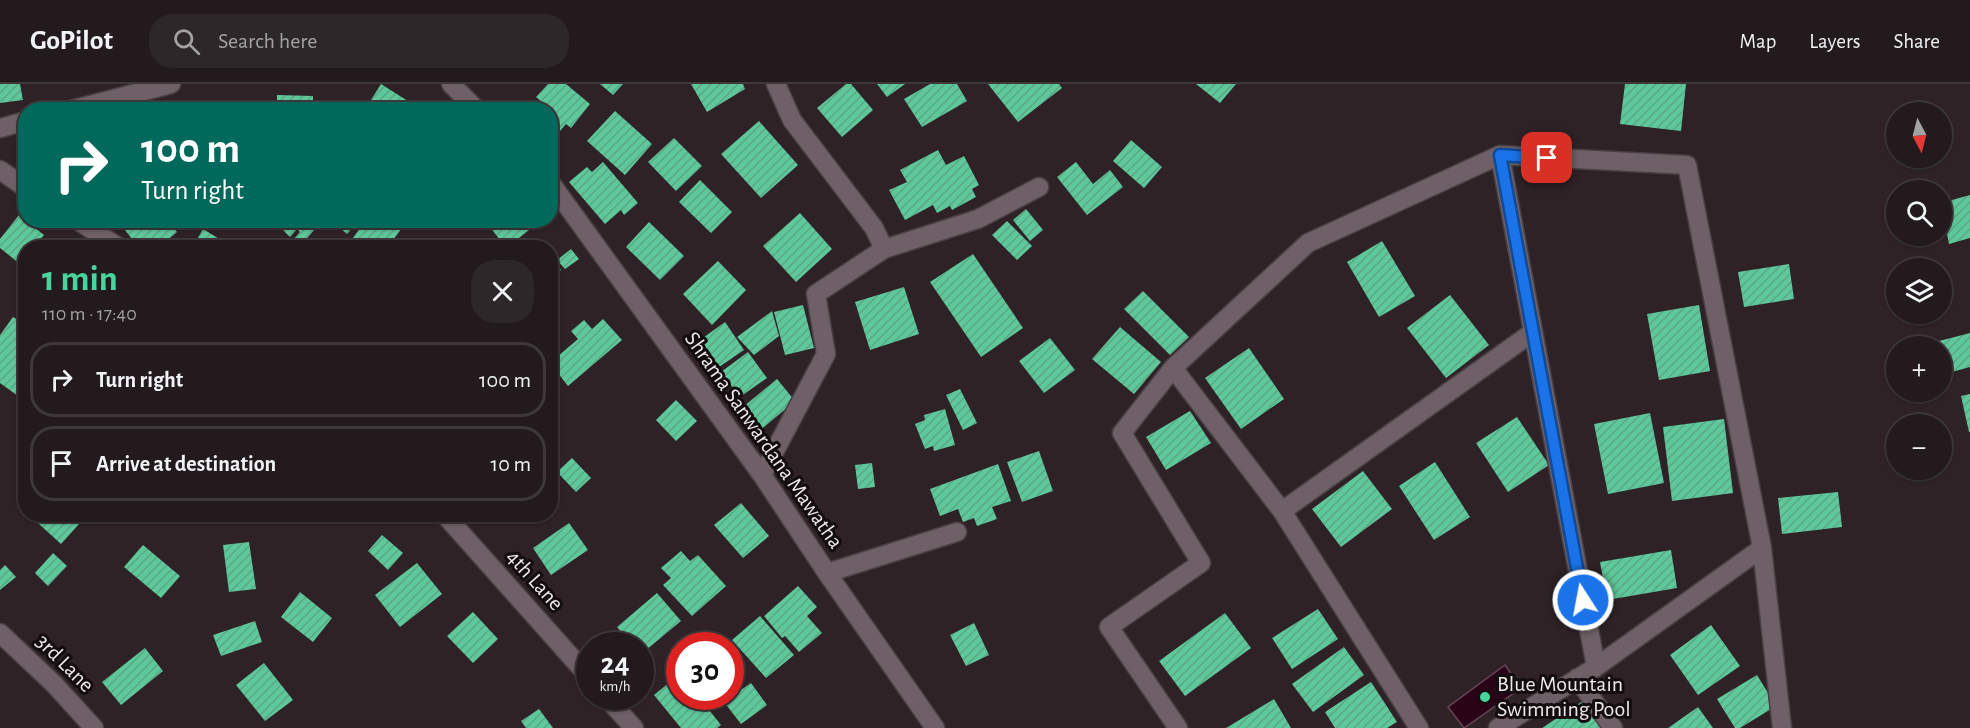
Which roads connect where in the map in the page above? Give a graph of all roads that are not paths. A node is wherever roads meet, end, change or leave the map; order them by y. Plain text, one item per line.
1 (171, 84) edge
2 (451, 84) edge
3 (776, 84) edge
4 (102, 102) edge
5 (469, 102) edge
6 (18, 123) edge
7 (0, 128) edge
8 (1500, 155) junction
9 (0, 170) edge
10 (18, 182) edge
11 (1039, 187) dead end
12 (558, 193) edge
13 (89, 228) edge
14 (108, 240) edge
15 (884, 249) junction
16 (1533, 332) junction
17 (1173, 368) junction
18 (762, 475) junction
19 (1282, 511) junction
20 (451, 522) edge
21 (957, 532) dead end
22 (1762, 548) junction
23 (827, 573) junction
24 (0, 633) edge
25 (576, 662) edge
26 (1596, 667) junction
27 (1577, 678) junction
28 (618, 710) edge
29 (94, 728) edge
30 (634, 728) edge
31 (935, 728) edge
32 (1178, 728) edge
33 (1419, 728) edge
34 (1498, 728) edge
35 (1613, 728) edge
36 (1782, 728) edge

1 - 4 street
2 - 5 street
3 - 15 street
6 - 7 street
8 - 16 street
8 - 17 street
8 - 22 street
9 - 10 street
11 - 15 street
12 - 18 street, Shrama Sanwardana Mawatha
13 - 14 street
15 - 18 street
16 - 19 street
16 - 26 street
17 - 19 street
17 - 32 street
18 - 23 street, Shrama Sanwardana Mawatha
19 - 33 street
20 - 25 street, 4th Lane
21 - 23 street
22 - 26 street
22 - 36 street
23 - 31 street, Shrama Sanwardana Mawatha
24 - 29 street, 3rd Lane
26 - 27 street
27 - 34 street
27 - 35 street
28 - 30 street

